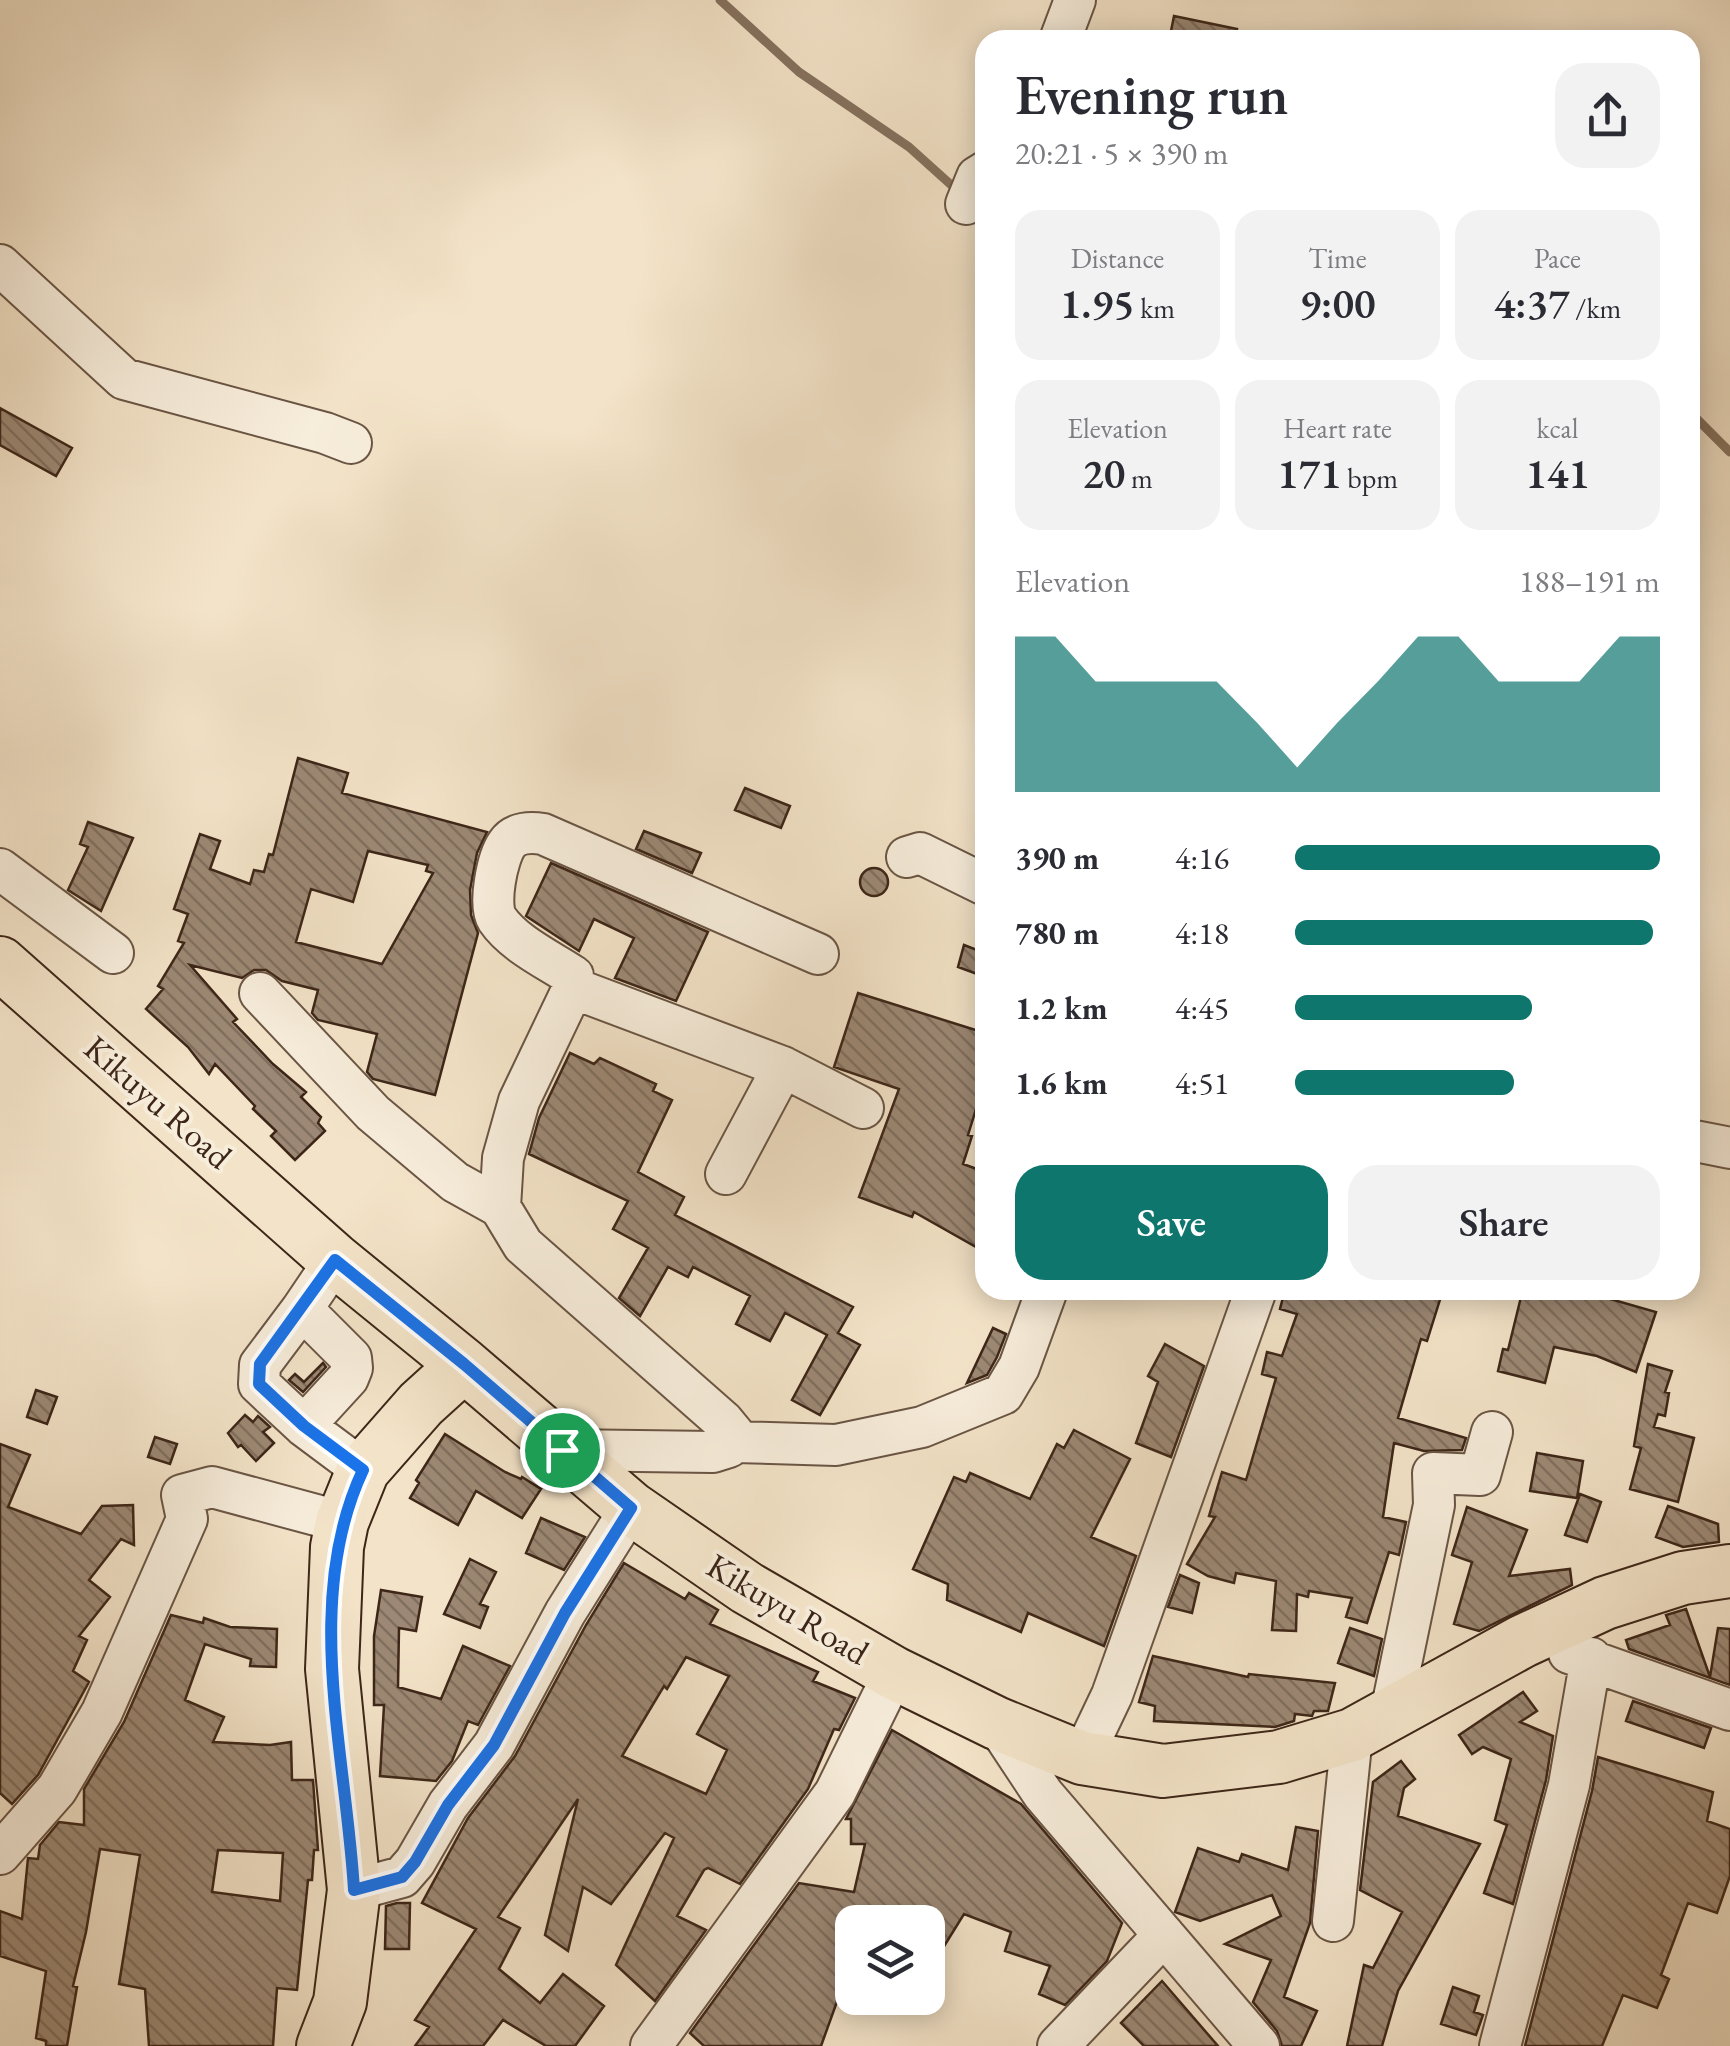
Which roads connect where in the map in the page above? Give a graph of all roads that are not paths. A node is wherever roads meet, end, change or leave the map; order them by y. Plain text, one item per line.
1 (1075, 0) edge
2 (1064, 30) edge
3 (0, 266) edge
4 (351, 444) dead end
5 (908, 857) dead end
6 (0, 869) edge
7 (975, 880) edge
8 (113, 953) dead end
9 (818, 954) dead end
10 (0, 963) edge
11 (574, 988) junction
12 (260, 993) dead end
13 (783, 1067) junction
14 (863, 1108) dead end
15 (1700, 1142) edge
16 (1730, 1148) edge
17 (726, 1174) dead end
18 (500, 1207) junction
19 (335, 1260) junction
20 (1043, 1300) edge
21 (1252, 1300) edge
22 (302, 1309) junction
23 (464, 1364) junction
24 (304, 1426) junction
25 (1492, 1432) dead end
26 (735, 1442) junction
27 (562, 1450) junction
28 (363, 1470) junction
29 (631, 1508) junction
30 (342, 1522) junction
31 (1730, 1571) edge
32 (1524, 1640) junction
33 (1591, 1658) junction
34 (894, 1673) junction
35 (1730, 1710) edge
36 (996, 1723) junction
37 (1371, 1724) junction
38 (1082, 1758) junction
39 (0, 1854) edge
40 (354, 1890) junction
41 (1333, 1921) dead end
42 (1164, 1935) junction
43 (324, 2046) edge
44 (651, 2046) edge
45 (1058, 2046) edge
46 (1258, 2046) edge
47 (1500, 2046) edge

1 - 2 street
3 - 4 street
5 - 7 street
6 - 8 street
9 - 11 street
10 - 19 main road, Kikuyu Road
11 - 13 street
11 - 18 street
12 - 18 street
13 - 14 street
13 - 17 street
15 - 16 street
18 - 26 street
19 - 22 street
19 - 23 main road, Kikuyu Road
20 - 26 street
21 - 38 street
22 - 24 street
22 - 24 street
23 - 27 main road, Kikuyu Road
23 - 28 main road
24 - 28 street
25 - 37 street
26 - 27 street
27 - 29 main road, Kikuyu Road
28 - 30 main road
29 - 34 main road, Kikuyu Road
29 - 40 street
30 - 39 street
30 - 40 main road
31 - 32 main road, Kikuyu Road
32 - 33 street
32 - 37 main road, Kikuyu Road
33 - 35 street
33 - 47 street
34 - 36 main road, Kikuyu Road
34 - 44 street
36 - 38 main road, Kikuyu Road
36 - 42 street
37 - 38 main road, Kikuyu Road
37 - 41 street
40 - 43 main road
42 - 45 street
42 - 46 street

